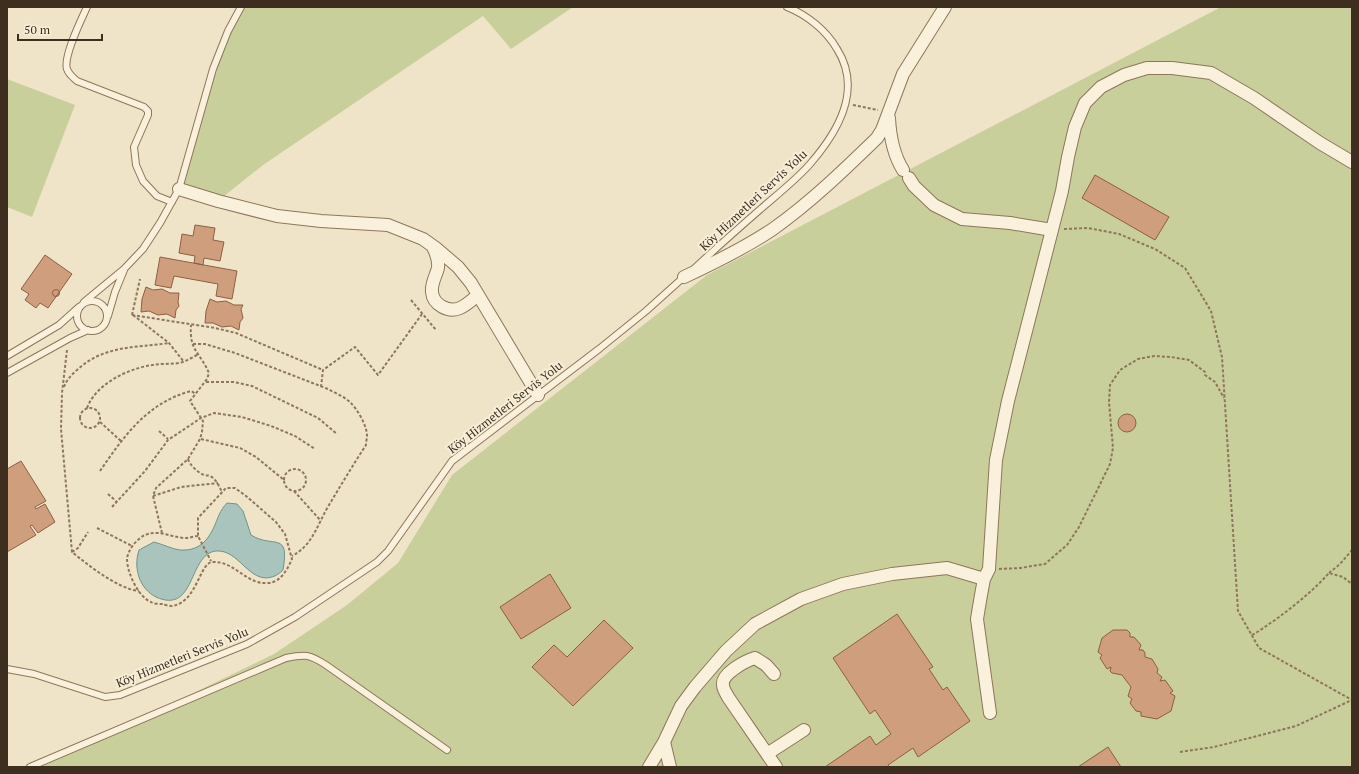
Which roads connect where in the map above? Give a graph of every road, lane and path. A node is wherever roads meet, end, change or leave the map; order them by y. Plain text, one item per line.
1 (87, 7) edge
2 (241, 7) edge
3 (787, 7) edge
4 (945, 7) edge
5 (847, 104) junction
6 (888, 114) junction
7 (1352, 162) edge
8 (179, 189) junction
9 (172, 202) junction
10 (1052, 230) junction
11 (433, 246) junction
12 (124, 269) junction
13 (462, 273) junction
14 (684, 277) junction
15 (140, 279) dead end
16 (432, 284) junction
17 (478, 295) junction
18 (411, 300) dead end
19 (82, 304) junction
20 (422, 314) junction
21 (132, 315) junction
22 (107, 319) junction
23 (191, 325) junction
24 (88, 330) junction
25 (436, 330) dead end
26 (66, 340) junction
27 (170, 343) junction
28 (193, 344) junction
29 (197, 355) junction
30 (7, 356) edge
31 (184, 362) junction
32 (323, 370) junction
33 (7, 373) edge
34 (205, 382) junction
35 (321, 387) junction
36 (62, 393) junction
37 (196, 394) junction
38 (538, 395) junction
39 (1225, 399) junction
40 (87, 408) junction
41 (201, 418) junction
42 (100, 422) junction
43 (160, 431) dead end
44 (337, 434) dead end
45 (168, 439) junction
46 (200, 439) junction
47 (121, 441) junction
48 (315, 449) dead end
49 (188, 458) junction
50 (100, 471) dead end
51 (284, 480) junction
52 (218, 483) junction
53 (294, 491) junction
54 (222, 492) junction
55 (108, 494) dead end
56 (153, 496) junction
57 (117, 502) junction
58 (112, 507) dead end
59 (321, 521) junction
60 (97, 528) dead end
61 (88, 532) dead end
62 (163, 534) junction
63 (198, 536) junction
64 (132, 546) junction
65 (1352, 550) edge
66 (72, 552) junction
67 (292, 556) junction
68 (211, 562) junction
69 (1329, 573) junction
70 (987, 574) junction
71 (1352, 584) edge
72 (139, 591) junction
73 (1252, 635) junction
74 (7, 669) edge
75 (774, 674) dead end
76 (1352, 700) edge
77 (990, 712) dead end
78 (804, 730) dead end
79 (664, 742) junction
80 (448, 750) dead end
81 (1180, 752) dead end
82 (767, 754) junction
83 (30, 767) edge
84 (649, 767) edge
85 (670, 767) edge
86 (776, 767) edge

1 - 9 lane
2 - 8 lane
3 - 5 lane, Köy Hizmetleri Servis Yolu
4 - 6 street
5 - 6 path
5 - 14 lane, Köy Hizmetleri Servis Yolu
6 - 10 street
6 - 14 street
7 - 10 street
8 - 9 lane
8 - 11 street
9 - 12 lane
10 - 39 path
10 - 70 street
11 - 13 street
11 - 16 street
12 - 19 lane
12 - 22 lane
13 - 16 street
13 - 17 street
14 - 38 lane, Köy Hizmetleri Servis Yolu
15 - 21 path
16 - 17 street
17 - 38 street
18 - 20 path
19 - 22 lane
19 - 24 lane
19 - 30 lane
20 - 25 path
20 - 32 path
21 - 23 path
21 - 27 path
22 - 24 lane
23 - 28 path
23 - 32 path
24 - 26 lane
26 - 33 lane
26 - 36 path
27 - 31 path
27 - 36 path
28 - 29 path
28 - 35 path
29 - 31 path
29 - 34 path
31 - 40 path
32 - 35 path
34 - 37 path
34 - 44 path
35 - 59 path
36 - 66 path
37 - 41 path
37 - 47 path
38 - 74 lane, Köy Hizmetleri Servis Yolu
39 - 70 path
39 - 73 path
40 - 42 path
40 - 42 path
41 - 45 path
41 - 46 path
41 - 48 path
42 - 47 path
43 - 45 path
45 - 57 path
46 - 49 path
46 - 51 path
47 - 50 path
49 - 52 path
49 - 56 path
51 - 53 path
51 - 53 path
52 - 54 path
52 - 56 path
53 - 59 path
54 - 63 path
54 - 67 path
55 - 57 path
56 - 62 path
57 - 58 path
59 - 67 path
60 - 64 path
61 - 66 path
62 - 63 path
62 - 64 path
63 - 68 path
64 - 72 path
65 - 69 path
66 - 72 path
67 - 68 path
68 - 72 path
69 - 71 path
69 - 73 path
70 - 77 street
70 - 79 street
73 - 76 path
75 - 82 street
76 - 81 path
78 - 82 street
79 - 84 street
79 - 85 street
80 - 83 lane
82 - 86 street

